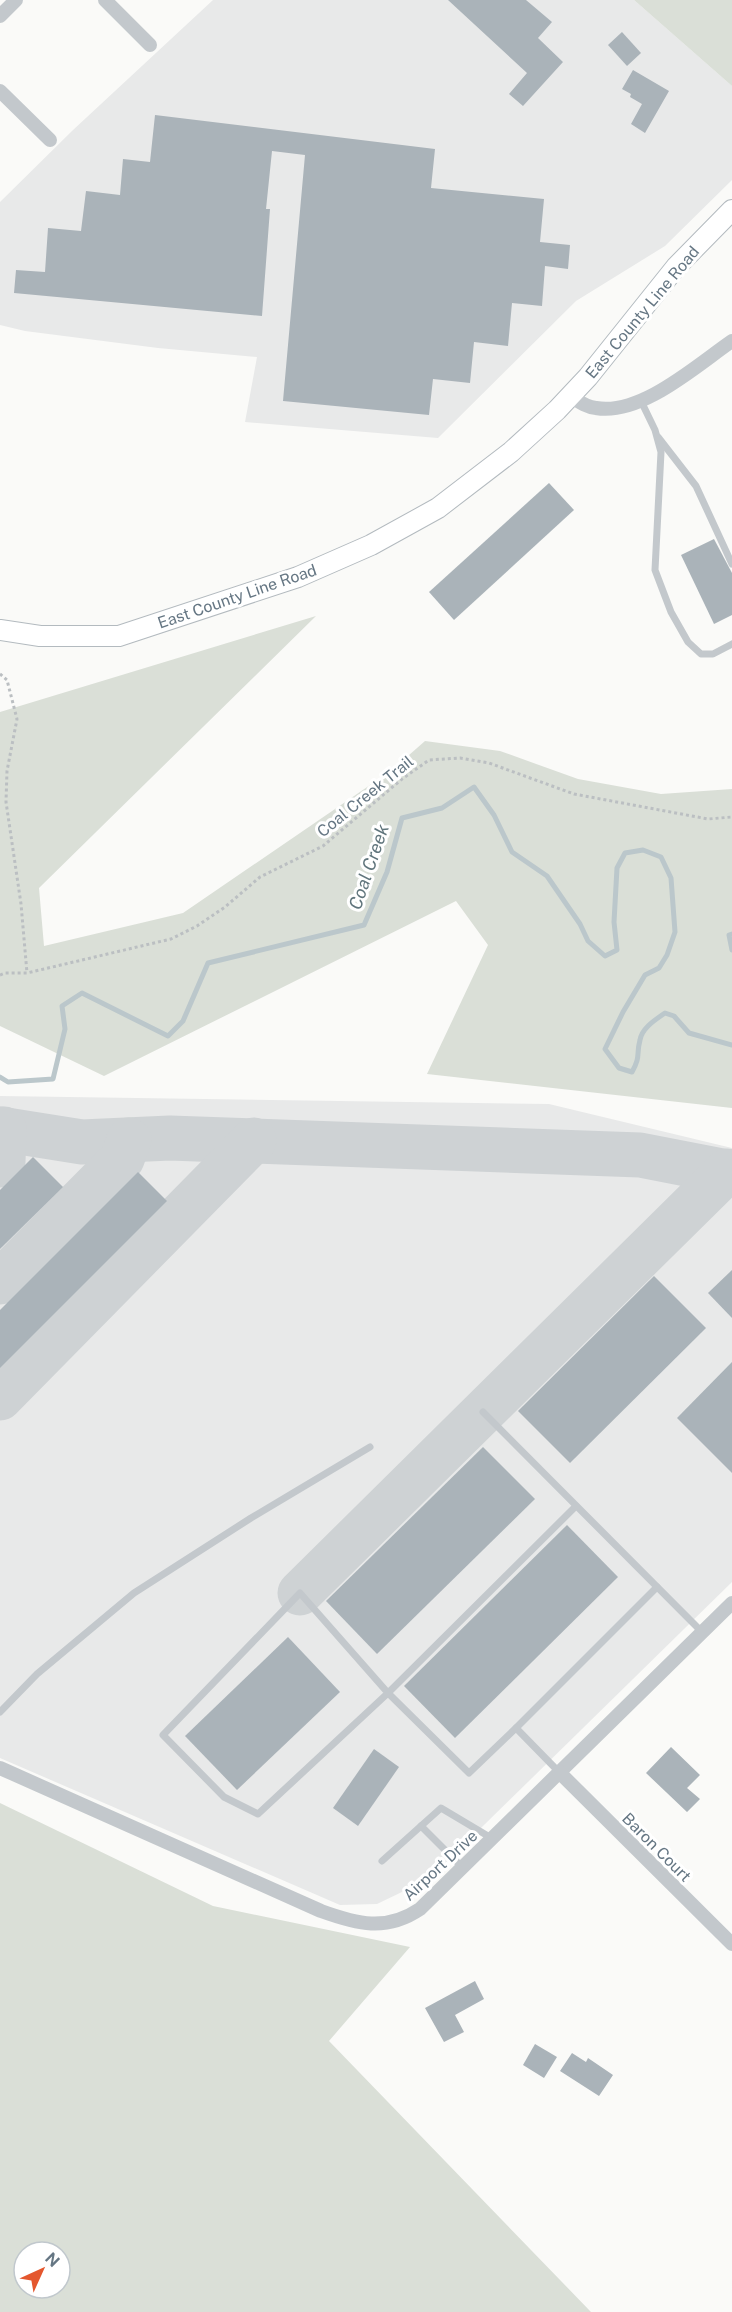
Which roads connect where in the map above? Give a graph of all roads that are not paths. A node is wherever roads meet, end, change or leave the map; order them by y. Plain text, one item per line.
1 (105, 0) edge
2 (12, 1) edge
3 (0, 16) edge
4 (150, 45) dead end
5 (0, 91) edge
6 (50, 140) dead end
7 (732, 210) edge
8 (732, 341) edge
9 (570, 396) junction
10 (641, 401) junction
11 (657, 435) junction
12 (732, 564) edge
13 (0, 630) edge
14 (732, 644) edge
15 (483, 1412) dead end
16 (370, 1448) dead end
17 (576, 1506) junction
18 (657, 1587) junction
19 (732, 1602) edge
20 (702, 1632) junction
21 (388, 1693) junction
22 (0, 1712) edge
23 (516, 1728) junction
24 (0, 1768) edge
25 (559, 1772) junction
26 (421, 1826) junction
27 (493, 1839) junction
28 (381, 1861) dead end
29 (463, 1868) junction
30 (732, 1944) edge

1 - 4 street
2 - 3 street
5 - 6 street
7 - 9 main road, East County Line Road
8 - 10 street
9 - 10 street
9 - 13 main road, East County Line Road
10 - 11 lane
11 - 12 lane
11 - 14 lane
15 - 17 lane
16 - 22 lane
17 - 18 lane
17 - 21 lane
18 - 20 lane
18 - 23 lane
19 - 20 street, Airport Drive
20 - 25 street, Airport Drive
21 - 21 lane
21 - 23 lane
23 - 25 lane
24 - 29 street, Airport Drive
25 - 27 street, Airport Drive
25 - 30 street, Baron Court
26 - 27 lane
26 - 28 lane
26 - 29 lane
27 - 29 street, Airport Drive

